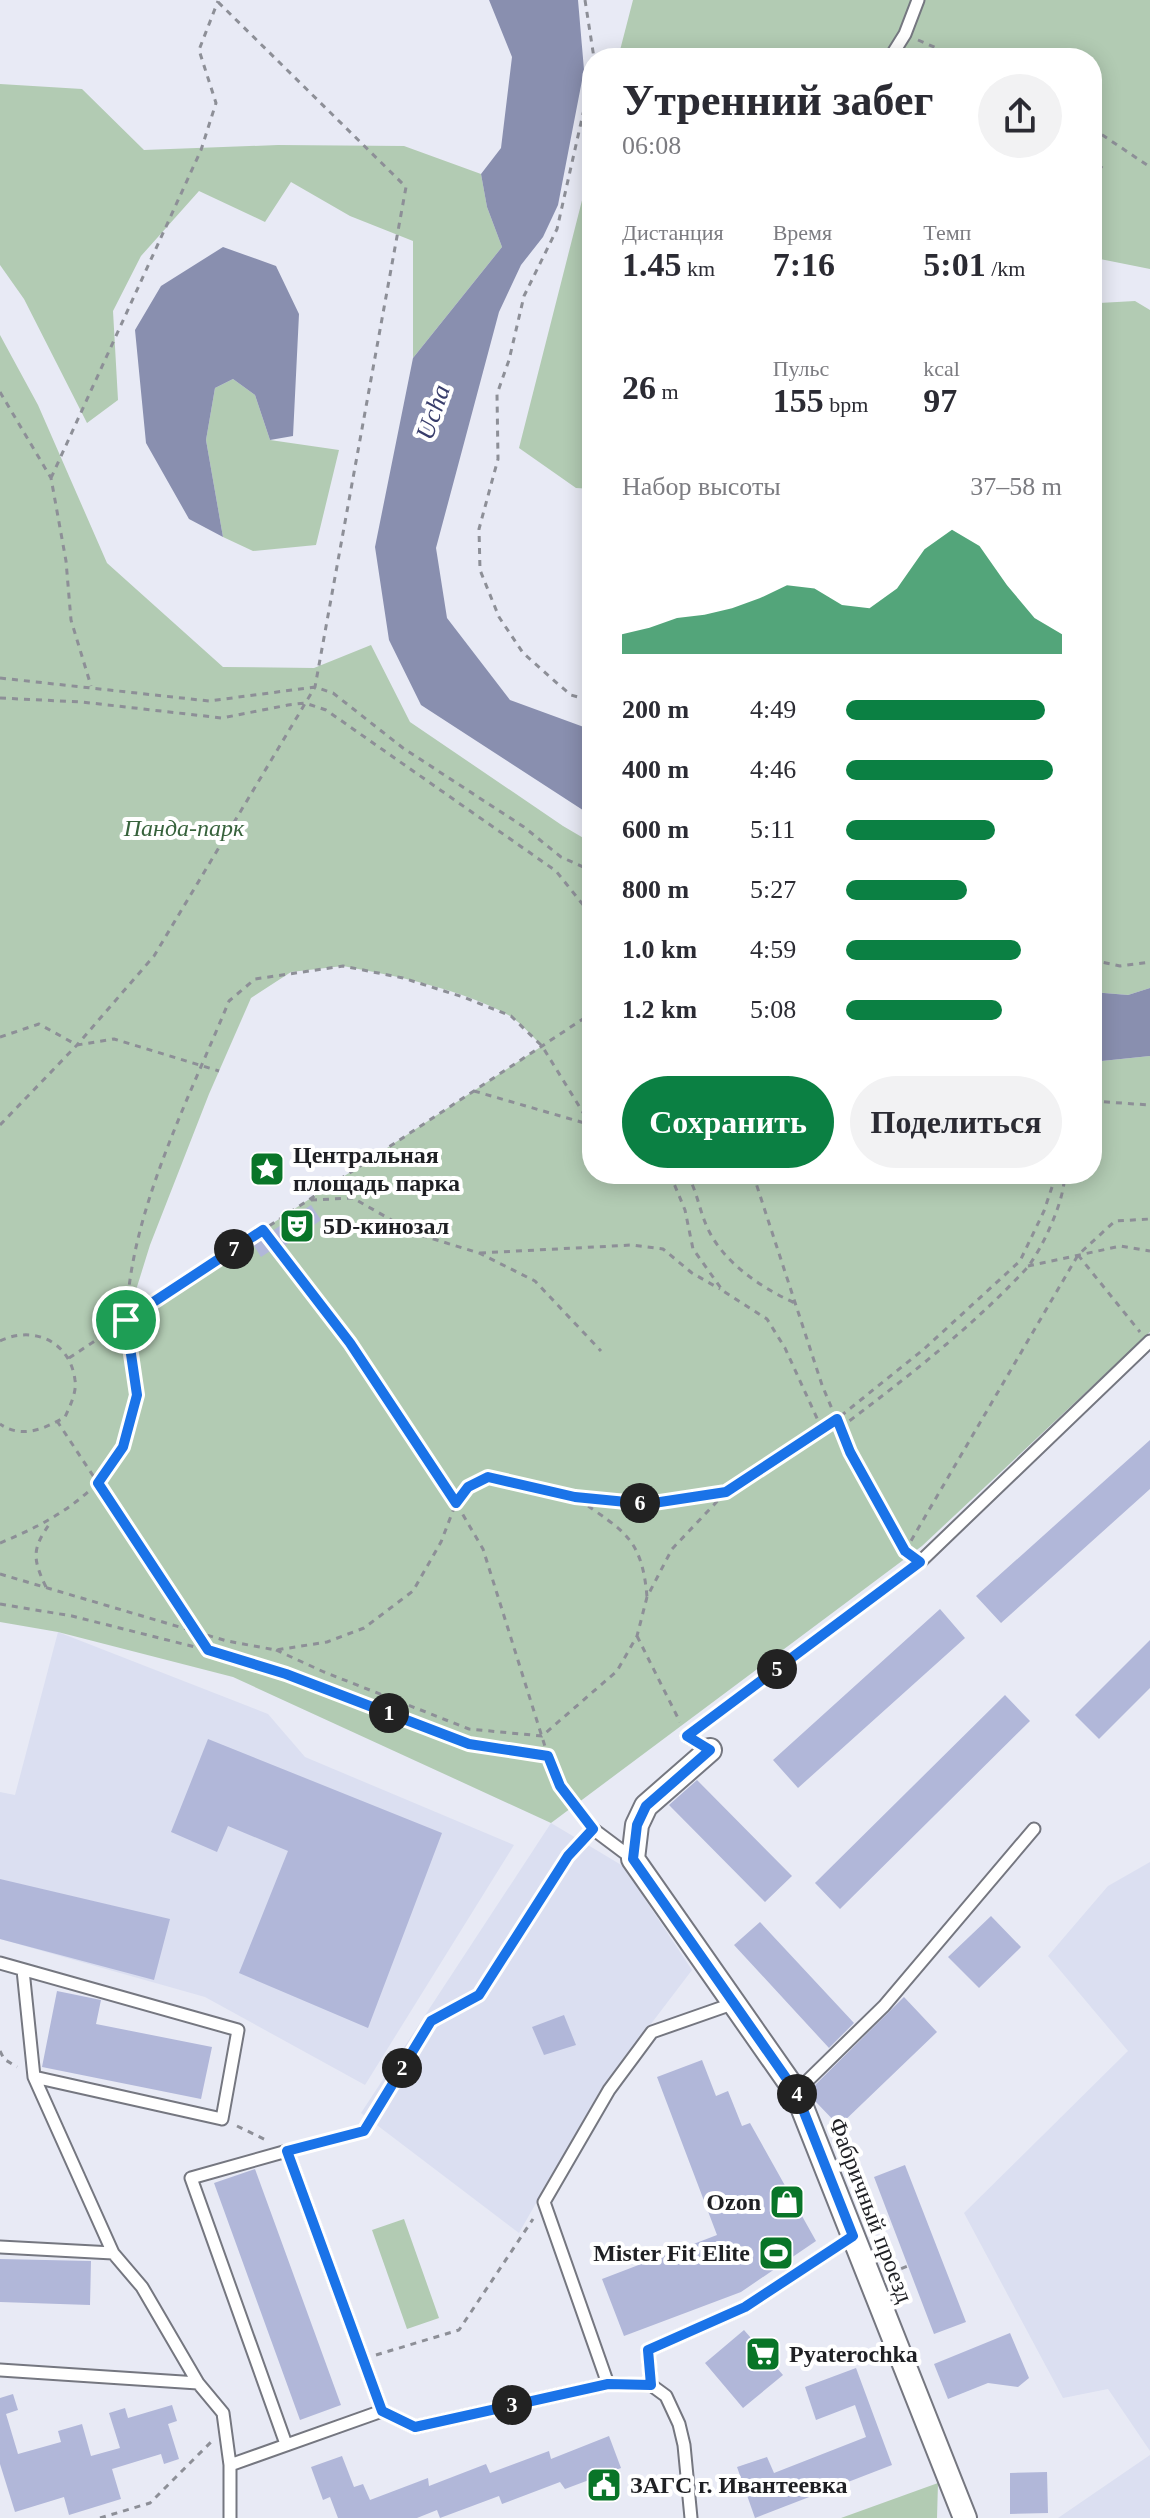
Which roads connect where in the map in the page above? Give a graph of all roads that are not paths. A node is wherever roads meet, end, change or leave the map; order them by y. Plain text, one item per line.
1 (918, 0) edge
2 (896, 48) edge
3 (1149, 1341) edge
4 (710, 1750) joint
5 (593, 1829) road end
6 (1034, 1829) dead end
7 (633, 1859) junction
8 (0, 1963) edge
9 (23, 1970) junction
10 (732, 2004) junction
11 (34, 2077) junction
12 (796, 2092) junction
13 (853, 2236) junction
14 (0, 2247) edge
15 (113, 2253) junction
16 (0, 2370) edge
17 (198, 2383) junction
18 (608, 2384) junction
19 (651, 2385) junction
20 (382, 2411) junction
21 (286, 2444) junction
22 (230, 2465) junction
23 (230, 2518) edge
24 (691, 2518) edge
25 (965, 2518) edge

1 - 2 lane
3 - 4 lane
4 - 7 street
5 - 7 lane
6 - 12 lane
7 - 10 street, Фабричный проезд
8 - 9 lane
9 - 11 lane
9 - 11 lane
10 - 12 street, Фабричный проезд
10 - 18 lane
11 - 15 lane
12 - 13 street, Фабричный проезд
13 - 19 lane
13 - 25 street, Фабричный проезд
14 - 15 lane
15 - 17 lane
16 - 17 lane
17 - 22 lane
18 - 19 lane
18 - 20 lane
19 - 24 lane
20 - 21 lane
20 - 21 lane
21 - 22 lane
22 - 23 lane

